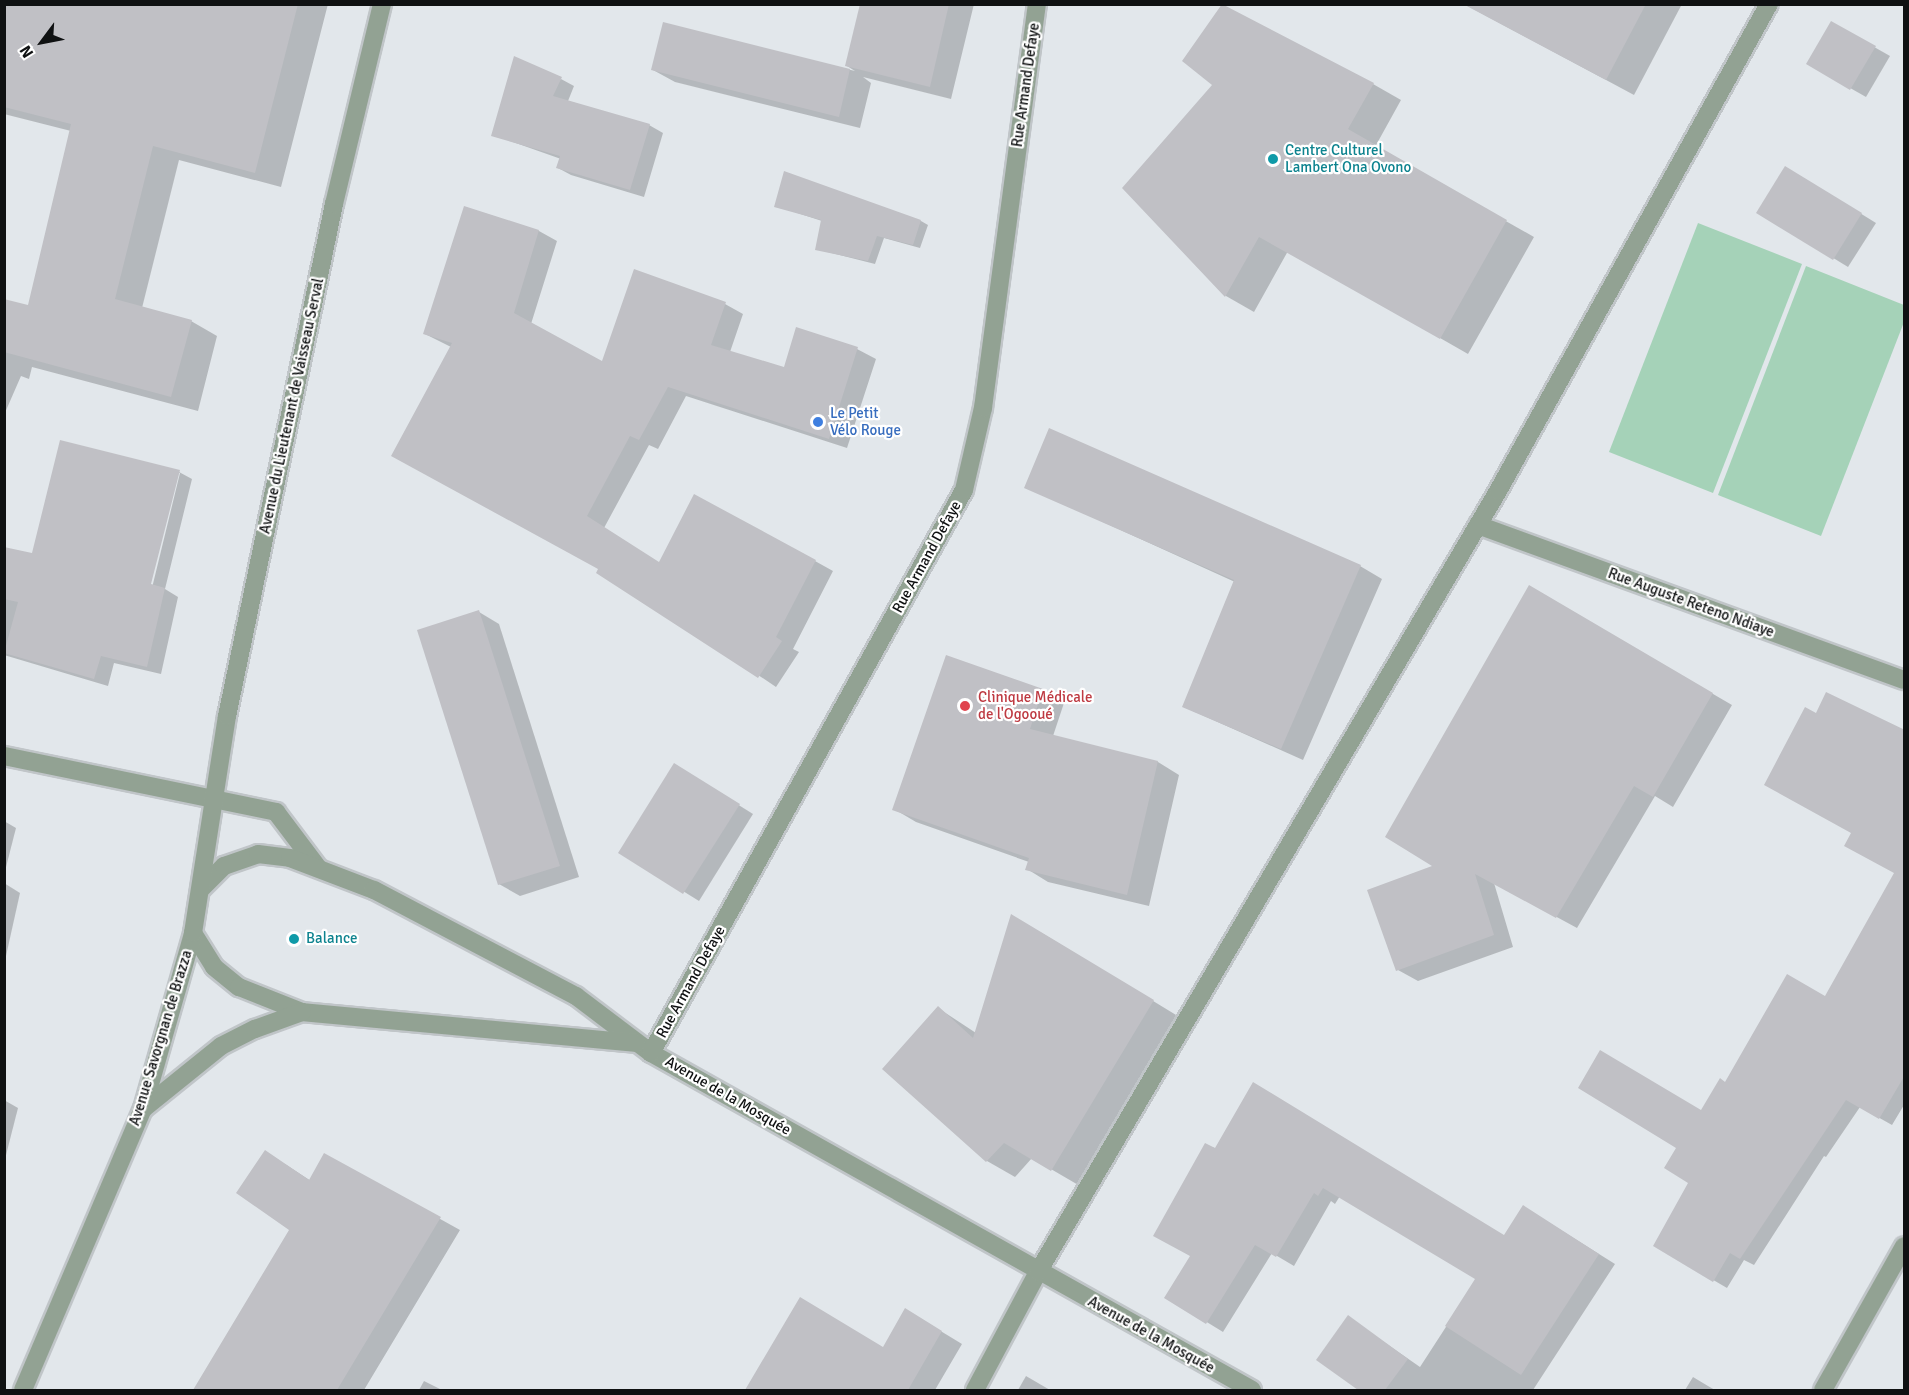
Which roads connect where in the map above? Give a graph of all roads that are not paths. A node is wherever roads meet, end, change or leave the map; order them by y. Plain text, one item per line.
1 (382, 4) edge
2 (1037, 4) edge
3 (1769, 4) edge
4 (1479, 525) junction
5 (1905, 680) edge
6 (4, 756) edge
7 (211, 804) junction
8 (319, 869) junction
9 (201, 889) junction
10 (193, 933) junction
11 (302, 1012) junction
12 (644, 1048) junction
13 (142, 1109) junction
14 (1905, 1246) edge
15 (1038, 1272) junction
16 (23, 1390) edge
17 (975, 1390) edge
18 (1252, 1390) edge
19 (1823, 1390) edge

1 - 7 street, Avenue du Lieutenant de Vaisseau Serval
2 - 12 street, Rue Armand Defaye
3 - 4 street
4 - 5 street, Rue Auguste Reteno Ndiaye
4 - 15 street
6 - 7 street
7 - 8 street
7 - 9 street, Avenue Savorgnan de Brazza
8 - 9 street, Avenue de la Mosquée
8 - 12 street, Avenue de la Mosquée
9 - 10 street, Avenue Savorgnan de Brazza
10 - 11 street
10 - 13 street, Avenue Savorgnan de Brazza
11 - 12 street
11 - 13 street
12 - 15 street, Avenue de la Mosquée
13 - 16 street, Avenue Savorgnan de Brazza
14 - 19 street
15 - 17 street
15 - 18 street, Avenue de la Mosquée

